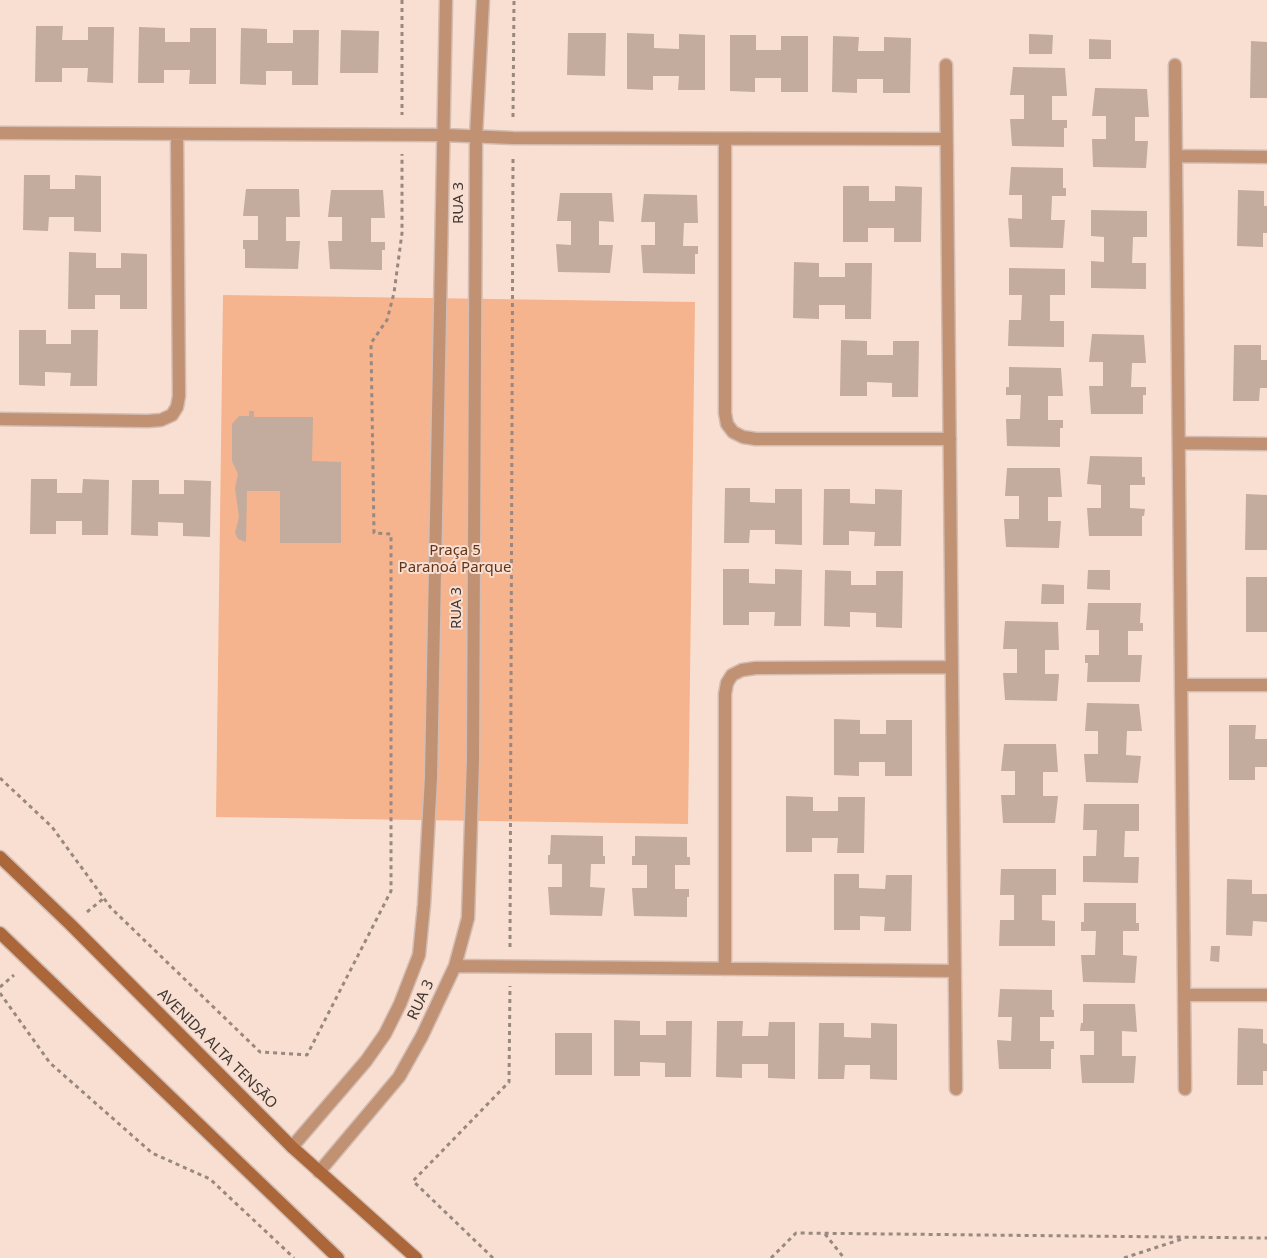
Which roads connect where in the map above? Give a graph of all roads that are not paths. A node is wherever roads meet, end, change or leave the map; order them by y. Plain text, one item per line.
1 (446, 0) edge
2 (483, 0) edge
3 (946, 65) dead end
4 (1175, 65) dead end
5 (0, 133) edge
6 (177, 134) junction
7 (444, 135) junction
8 (476, 136) junction
9 (725, 139) junction
10 (946, 139) junction
11 (1176, 156) junction
12 (1267, 157) edge
13 (0, 419) edge
14 (950, 439) junction
15 (1179, 443) junction
16 (1267, 444) edge
17 (952, 667) junction
18 (1181, 685) junction
19 (1267, 685) edge
20 (0, 857) edge
21 (0, 933) edge
22 (455, 966) junction
23 (725, 969) junction
24 (955, 971) junction
25 (1185, 995) junction
26 (1267, 995) edge
27 (956, 1089) dead end
28 (1186, 1089) dead end
29 (292, 1147) junction
30 (319, 1172) junction
31 (338, 1258) edge
32 (416, 1258) edge

1 - 7 street, RUA 3
2 - 8 street, RUA 3
3 - 10 street
4 - 11 street
5 - 6 street
6 - 7 street
6 - 13 street
7 - 8 street
7 - 29 street, RUA 3
8 - 9 street
8 - 22 street, RUA 3
9 - 10 street
9 - 14 street
10 - 14 street
11 - 12 street
11 - 15 street
14 - 17 street
15 - 16 street
15 - 18 street
17 - 23 street
17 - 24 street
18 - 19 street
18 - 25 street
20 - 29 street, AVENIDA ALTA TENSĀO
21 - 31 street
22 - 23 street
22 - 30 street, RUA 3
23 - 24 street
24 - 27 street
25 - 26 street
25 - 28 street
29 - 30 street, AVENIDA ALTA TENSĀO
30 - 32 street, AVENIDA ALTA TENSĀO

